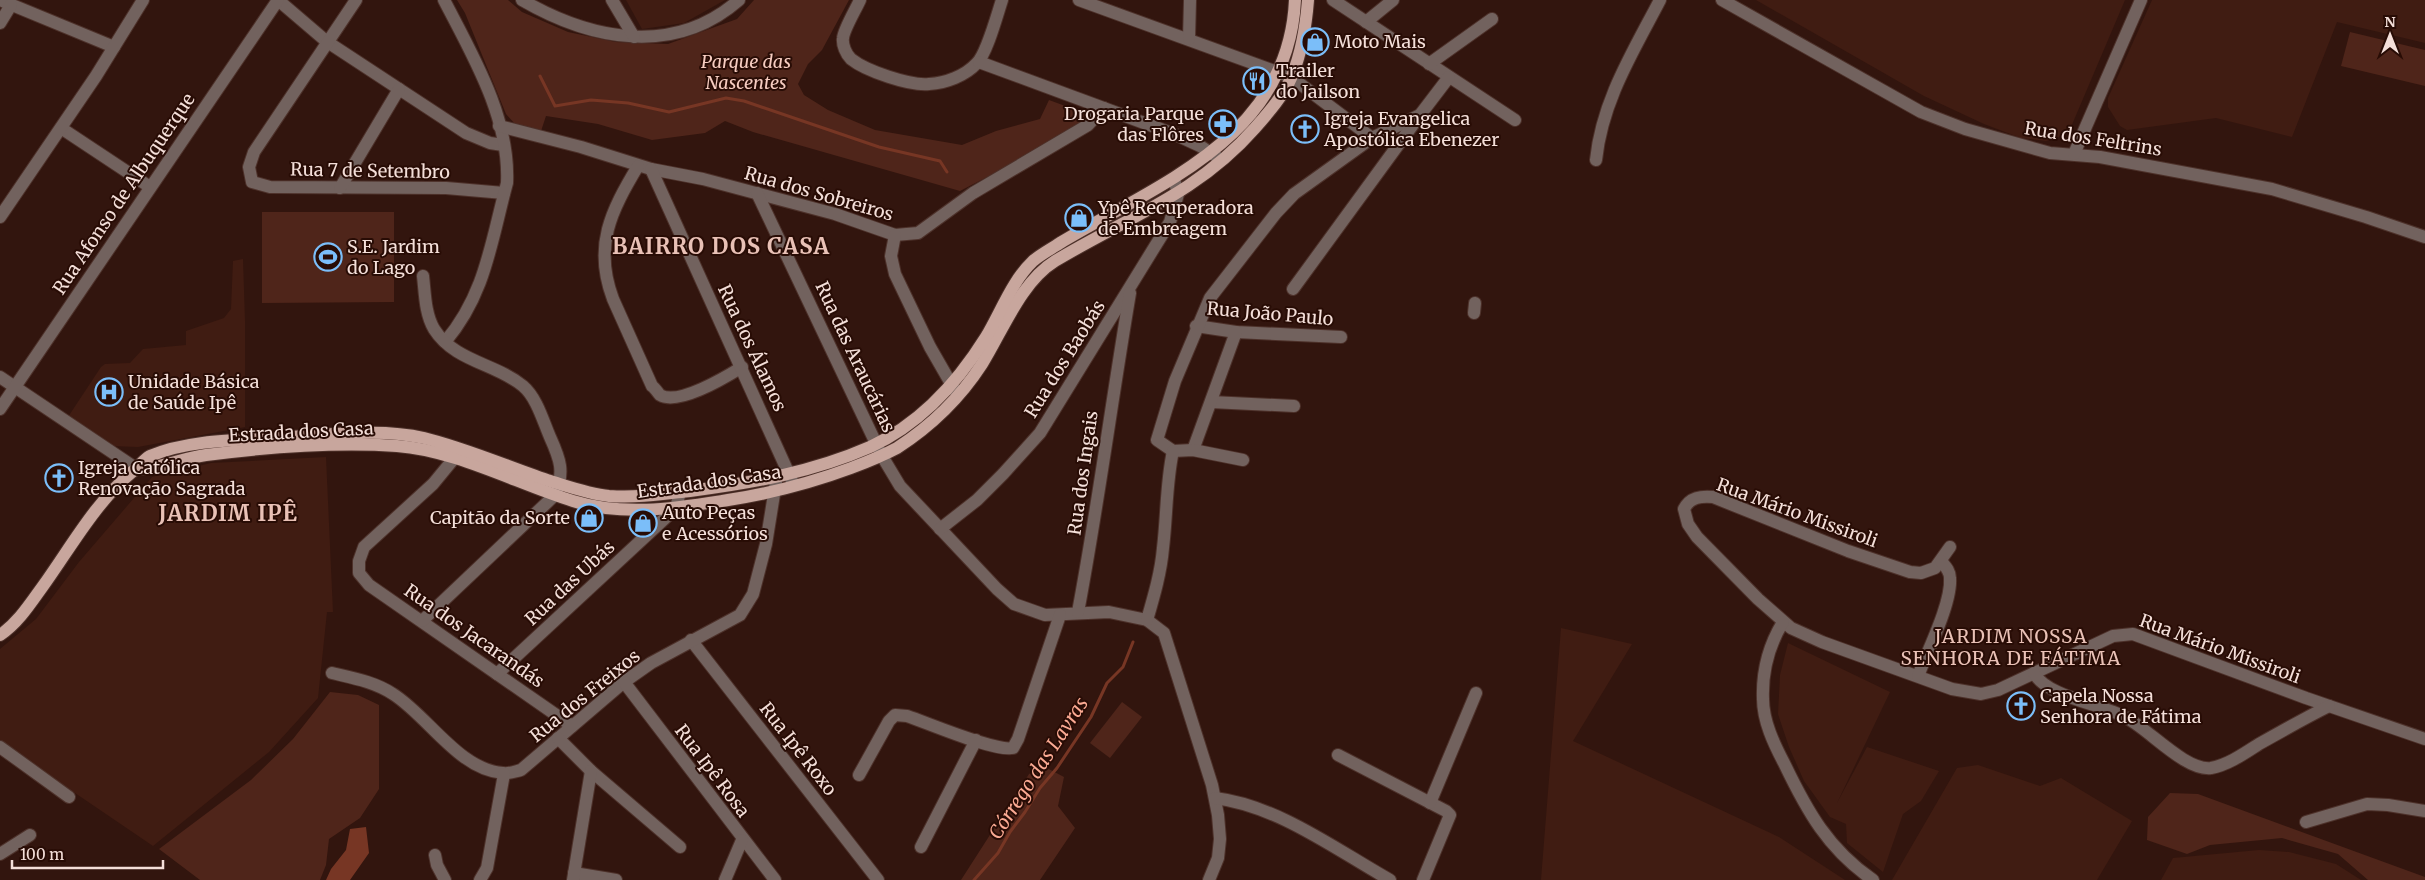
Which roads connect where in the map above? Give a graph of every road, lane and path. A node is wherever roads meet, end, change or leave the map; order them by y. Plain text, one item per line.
1 (143, 0) edge
2 (278, 0) edge
3 (356, 0) edge
4 (444, 0) edge
5 (522, 0) edge
6 (612, 0) edge
7 (739, 0) edge
8 (860, 0) edge
9 (1002, 0) edge
10 (1079, 0) edge
11 (1190, 0) edge
12 (1295, 0) edge
13 (1308, 0) edge
14 (1334, 0) edge
15 (1392, 0) edge
16 (1660, 0) edge
17 (1722, 0) edge
18 (2141, 0) edge
19 (6, 3) edge
20 (1094, 3) edge
21 (1492, 18) dead end
22 (0, 22) edge
23 (1366, 22) junction
24 (634, 37) junction
25 (1189, 39) junction
26 (326, 41) junction
27 (114, 47) junction
28 (979, 62) junction
29 (1430, 64) junction
30 (1278, 73) junction
31 (1291, 77) junction
32 (1449, 77) junction
33 (399, 89) junction
34 (1104, 108) junction
35 (1420, 115) junction
36 (1515, 120) dead end
37 (500, 126) junction
38 (61, 128) junction
39 (1372, 138) junction
40 (503, 146) junction
41 (1213, 152) junction
42 (2074, 154) junction
43 (1596, 160) dead end
44 (624, 161) junction
45 (1222, 162) junction
46 (638, 166) junction
47 (651, 169) junction
48 (1174, 180) junction
49 (150, 187) junction
50 (340, 188) junction
51 (621, 192) junction
52 (504, 193) junction
53 (757, 193) junction
54 (1178, 194) junction
55 (0, 217) edge
56 (895, 234) junction
57 (2425, 237) edge
58 (423, 276) dead end
59 (1024, 282) junction
60 (1131, 288) junction
61 (1293, 289) dead end
62 (1196, 326) junction
63 (1104, 330) junction
64 (1236, 332) junction
65 (1341, 337) dead end
66 (1122, 338) junction
67 (445, 342) junction
68 (742, 368) junction
69 (0, 377) edge
70 (14, 387) junction
71 (954, 390) junction
72 (1211, 402) junction
73 (1294, 406) dead end
74 (0, 409) edge
75 (877, 444) junction
76 (1193, 450) junction
77 (1173, 451) junction
78 (458, 455) junction
79 (882, 456) junction
80 (1243, 460) dead end
81 (137, 469) junction
82 (791, 474) junction
83 (776, 477) junction
84 (795, 488) junction
85 (558, 490) junction
86 (680, 492) junction
87 (775, 493) junction
88 (676, 508) junction
89 (940, 529) junction
90 (1950, 547) dead end
91 (1941, 561) junction
92 (1078, 612) junction
93 (1060, 615) junction
94 (1147, 620) junction
95 (422, 621) junction
96 (1782, 622) junction
97 (0, 634) edge
98 (691, 640) junction
99 (332, 673) dead end
100 (2034, 673) junction
101 (497, 674) junction
102 (1918, 676) junction
103 (624, 682) junction
104 (1476, 693) dead end
105 (2306, 698) junction
106 (2329, 706) junction
107 (2297, 722) junction
108 (572, 726) junction
109 (558, 738) junction
110 (2425, 739) edge
111 (976, 740) junction
112 (3, 753) edge
113 (1338, 755) dead end
114 (591, 771) junction
115 (504, 774) junction
116 (859, 775) dead end
117 (69, 797) dead end
118 (1215, 798) junction
119 (1430, 803) junction
120 (2425, 811) edge
121 (2306, 822) dead end
122 (30, 834) dead end
123 (742, 840) junction
124 (680, 847) dead end
125 (921, 847) dead end
126 (0, 854) edge
127 (435, 855) dead end
128 (573, 877) edge
129 (481, 879) edge
130 (445, 880) edge
131 (616, 880) edge
132 (725, 880) edge
133 (775, 880) edge
134 (878, 880) edge
135 (1209, 880) edge
136 (1390, 880) edge
137 (1423, 880) edge
138 (1873, 880) edge

1 - 27 street
2 - 26 street
2 - 49 street, Rua Afonso de Albuquerque
3 - 26 street
4 - 37 street
5 - 24 street
6 - 24 street
7 - 24 street
8 - 28 street
9 - 28 street
10 - 20 street
11 - 25 street
12 - 30 main road, Estrada dos Casa
13 - 31 main road, Estrada dos Casa
14 - 23 street
15 - 23 street
16 - 43 street
17 - 42 street, Rua dos Feltrins
18 - 42 street
19 - 22 street
19 - 27 street
20 - 25 street
21 - 29 street
23 - 29 street
25 - 30 street
26 - 33 street
26 - 50 street, Rua 7 de Setembro
27 - 38 street
28 - 34 street
29 - 32 street
30 - 31 street
30 - 41 main road, Estrada dos Casa
31 - 39 street
31 - 45 main road, Estrada dos Casa
32 - 35 street
32 - 36 street
33 - 40 street
33 - 50 street
34 - 41 street
34 - 56 street, Rua dos Sobreiros
35 - 39 street
35 - 61 street
37 - 40 street
37 - 44 street, Rua dos Sobreiros
38 - 49 street
38 - 55 street
39 - 62 street
40 - 52 street
41 - 45 street
41 - 48 main road, Estrada dos Casa
42 - 57 street, Rua dos Feltrins
44 - 46 street, Rua dos Sobreiros
44 - 51 street
45 - 54 main road, Estrada dos Casa
46 - 47 street, Rua dos Sobreiros
46 - 51 street
47 - 53 street, Rua dos Sobreiros
47 - 68 street, Rua dos Álamos
48 - 54 street
48 - 59 main road, Estrada dos Casa
49 - 70 street, Rua Afonso de Albuquerque
50 - 52 street, Rua 7 de Setembro
51 - 68 street
52 - 67 street
53 - 56 street, Rua dos Sobreiros
53 - 75 street, Rua das Araucárias
54 - 59 main road, Estrada dos Casa
54 - 60 street, Rua dos Baobás
56 - 71 street
58 - 67 street
59 - 71 main road, Estrada dos Casa
60 - 63 street, Rua dos Baobás
60 - 66 street, Rua dos Ingais
62 - 64 street, Rua João Paulo
62 - 77 street
63 - 66 street
63 - 89 street, Rua dos Baobás
64 - 65 street, Rua João Paulo
64 - 72 street
66 - 92 street, Rua dos Ingais
67 - 85 street
68 - 82 street, Rua dos Álamos
69 - 70 street
70 - 74 street, Rua Afonso de Albuquerque
70 - 81 street
71 - 75 main road, Estrada dos Casa
71 - 79 main road, Estrada dos Casa
72 - 73 street
72 - 76 street
75 - 79 street, Rua das Araucárias
75 - 82 main road, Estrada dos Casa
76 - 77 street
76 - 80 street
77 - 94 street
78 - 81 main road, Estrada dos Casa
78 - 85 main road, Estrada dos Casa
78 - 95 street, Rua dos Jacarandás
79 - 84 main road, Estrada dos Casa
79 - 89 street, Rua das Araucárias
81 - 97 main road, Estrada dos Casa
82 - 83 main road, Estrada dos Casa
82 - 84 street, Rua dos Álamos
83 - 86 main road, Estrada dos Casa
83 - 87 street
84 - 87 main road, Estrada dos Casa
85 - 86 main road, Estrada dos Casa
85 - 88 main road, Estrada dos Casa
85 - 95 street
86 - 88 street
87 - 88 main road, Estrada dos Casa
87 - 98 street, Rua dos Freixos
88 - 101 street, Rua das Ubás
89 - 93 street, Rua das Araucárias
90 - 91 street
91 - 96 street, Rua Mário Missiroli
91 - 102 street
92 - 93 street, Rua das Araucárias
92 - 94 street, Rua das Araucárias
93 - 111 street
94 - 118 street
95 - 101 street, Rua dos Jacarandás
96 - 102 street, Rua Mário Missiroli
96 - 138 street
98 - 103 street, Rua dos Freixos
98 - 134 street, Rua Ipê Roxo
99 - 115 street
100 - 102 street, Rua Mário Missiroli
100 - 105 street, Rua Mário Missiroli
100 - 107 street
101 - 108 street, Rua dos Jacarandás
103 - 108 street, Rua dos Freixos
103 - 123 street, Rua Ipê Rosa
104 - 119 street
105 - 106 street, Rua Mário Missiroli
105 - 107 street
106 - 107 street
106 - 110 street, Rua Mário Missiroli
108 - 109 street, Rua dos Freixos
109 - 114 street
109 - 115 street, Rua dos Freixos
111 - 116 street
111 - 125 street
112 - 117 street
113 - 119 street
114 - 124 street
114 - 128 street
115 - 129 street
118 - 135 street
118 - 136 street
119 - 137 street
120 - 121 street
122 - 126 street
123 - 132 street
123 - 133 street, Rua Ipê Rosa
127 - 130 street
128 - 131 street

